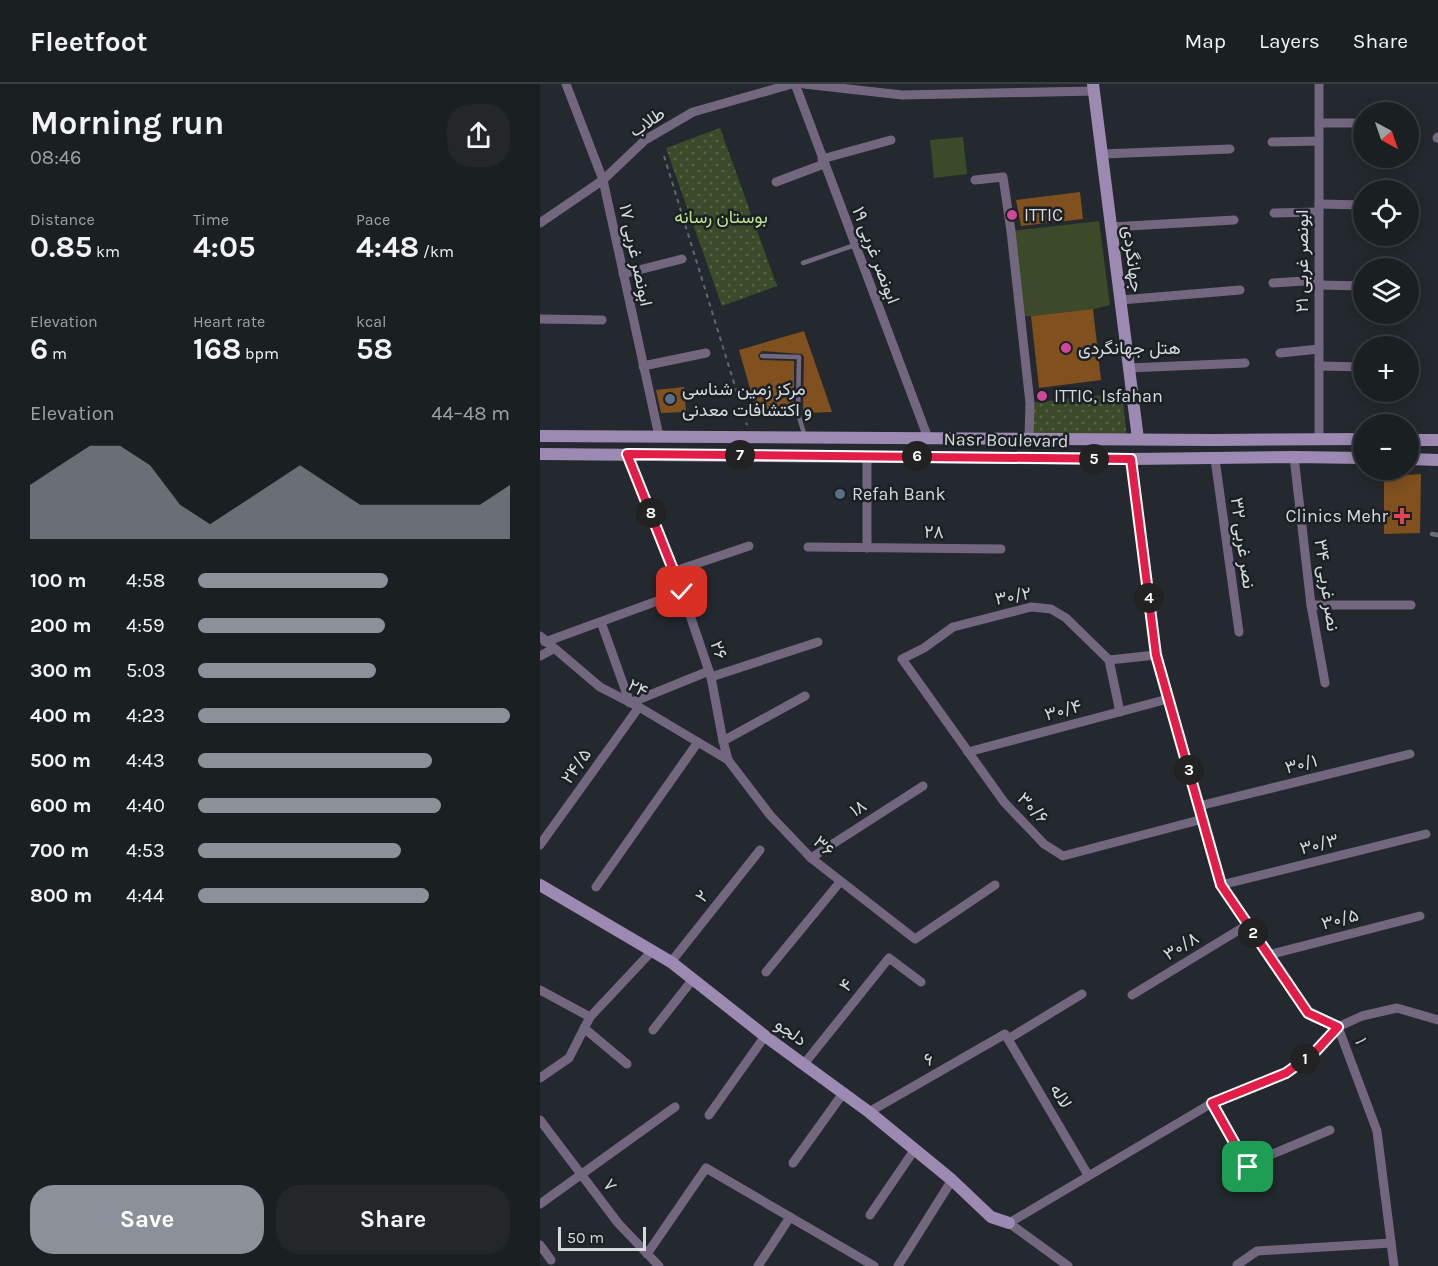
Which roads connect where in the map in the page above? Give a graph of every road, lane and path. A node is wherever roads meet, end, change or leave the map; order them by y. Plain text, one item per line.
1 (566, 84) edge
2 (794, 84) edge
3 (804, 84) edge
4 (1319, 84) edge
5 (842, 86) edge
6 (1093, 88) edge
7 (1319, 123) junction
8 (1353, 123) edge
9 (891, 140) dead end
10 (1319, 141) junction
11 (1272, 142) dead end
12 (1230, 149) dead end
13 (1102, 154) junction
14 (664, 156) dead end
15 (823, 161) junction
16 (603, 180) junction
17 (975, 180) dead end
18 (776, 182) dead end
19 (1353, 206) edge
20 (1319, 208) junction
21 (1274, 213) dead end
22 (1233, 220) dead end
23 (540, 223) edge
24 (1111, 227) junction
25 (855, 245) junction
26 (682, 259) dead end
27 (803, 263) dead end
28 (623, 274) junction
29 (1319, 282) junction
30 (1273, 283) dead end
31 (1353, 285) edge
32 (1240, 290) dead end
33 (1121, 300) junction
34 (540, 319) edge
35 (602, 320) dead end
36 (1319, 349) junction
37 (706, 352) dead end
38 (1280, 353) dead end
39 (762, 356) dead end
40 (1245, 363) dead end
41 (643, 366) junction
42 (1319, 366) junction
43 (1353, 367) edge
44 (1129, 368) junction
45 (540, 436) edge
46 (659, 436) junction
47 (751, 437) junction
48 (806, 437) junction
49 (928, 438) junction
50 (1029, 438) junction
51 (1319, 438) junction
52 (1138, 439) junction
53 (1353, 439) edge
54 (1419, 440) edge
55 (1438, 440) edge
56 (540, 454) edge
57 (627, 454) junction
58 (867, 456) junction
59 (1294, 457) junction
60 (1353, 458) edge
61 (1131, 459) junction
62 (1215, 459) junction
63 (1419, 459) edge
64 (1438, 460) edge
65 (750, 546) dead end
66 (808, 548) dead end
67 (867, 548) junction
68 (1001, 549) dead end
69 (675, 571) junction
70 (682, 592) junction
71 (1311, 605) junction
72 (1411, 605) dead end
73 (601, 622) junction
74 (1239, 632) dead end
75 (542, 639) edge
76 (818, 642) dead end
77 (553, 649) junction
78 (1156, 655) junction
79 (540, 656) edge
80 (902, 659) joint
81 (1109, 660) junction
82 (710, 674) junction
83 (1325, 683) dead end
84 (805, 696) dead end
85 (1167, 699) junction
86 (634, 705) junction
87 (1120, 712) junction
88 (723, 741) junction
89 (698, 742) junction
90 (968, 752) junction
91 (1410, 754) dead end
92 (728, 760) junction
93 (923, 786) dead end
94 (1199, 806) junction
95 (1203, 819) junction
96 (1426, 834) dead end
97 (540, 845) edge
98 (760, 850) dead end
99 (811, 858) junction
100 (840, 882) junction
101 (540, 885) edge
102 (995, 885) dead end
103 (1221, 885) junction
104 (596, 887) dead end
105 (1420, 915) dead end
106 (1247, 925) junction
107 (652, 951) junction
108 (1268, 955) junction
109 (670, 962) junction
110 (766, 972) dead end
111 (693, 979) junction
112 (921, 982) dead end
113 (540, 990) edge
114 (1082, 994) dead end
115 (1132, 995) dead end
116 (590, 1017) junction
117 (1438, 1020) edge
118 (1338, 1027) junction
119 (584, 1028) junction
120 (653, 1030) dead end
121 (765, 1036) junction
122 (1007, 1036) junction
123 (627, 1064) dead end
124 (804, 1064) junction
125 (540, 1078) edge
126 (844, 1092) junction
127 (1212, 1103) junction
128 (675, 1107) dead end
129 (869, 1112) junction
130 (709, 1115) dead end
131 (540, 1120) edge
132 (1330, 1130) dead end
133 (915, 1149) junction
134 (793, 1163) dead end
135 (581, 1174) junction
136 (1088, 1175) junction
137 (952, 1180) junction
138 (540, 1204) edge
139 (870, 1215) dead end
140 (790, 1217) junction
141 (1009, 1223) junction
142 (1391, 1243) junction
143 (540, 1245) edge
144 (647, 1254) junction
145 (551, 1260) dead end
146 (1237, 1264) dead end
147 (659, 1266) edge
148 (758, 1266) edge
149 (873, 1266) edge
150 (898, 1266) edge
151 (1068, 1266) edge
152 (1394, 1266) edge

1 - 16 street, ابونصر غربی ۱۷
2 - 15 street, ابونصر غربی ۱۹
2 - 16 street, طلاب
3 - 5 street
4 - 7 street, ابونصر غربی ۲۱
5 - 6 street
6 - 13 main road, جهانگردی
7 - 8 street
7 - 10 street, ابونصر غربی ۲۱
9 - 15 street
10 - 11 street
10 - 20 street, ابونصر غربی ۲۱
12 - 13 street
13 - 24 main road, جهانگردی
14 - 47 path
15 - 18 street
15 - 25 street, ابونصر غربی ۱۹
16 - 23 street, طلاب
16 - 28 street, ابونصر غربی ۱۷
17 - 50 street
19 - 20 street
20 - 21 street
20 - 29 street, ابونصر غربی ۲۱
22 - 24 street
24 - 33 main road, جهانگردی
25 - 27 lane
25 - 49 street, ابونصر غربی ۱۹
26 - 28 street
28 - 41 street, ابونصر غربی ۱۷
29 - 30 street
29 - 31 street
29 - 36 street, ابونصر غربی ۲۱
32 - 33 street
33 - 44 main road, جهانگردی
34 - 35 street
36 - 38 street
36 - 42 street, ابونصر غربی ۲۱
37 - 41 street
39 - 48 lane
40 - 44 street
41 - 46 street, ابونصر غربی ۱۷
42 - 43 street
42 - 51 street, ابونصر غربی ۲۱
44 - 52 main road, جهانگردی
45 - 46 main road, Nasr Boulevard
46 - 47 main road, Nasr Boulevard
47 - 48 main road, Nasr Boulevard
48 - 49 main road, Nasr Boulevard
49 - 50 main road, Nasr Boulevard
50 - 52 main road, Nasr Boulevard
51 - 52 main road, Nasr Boulevard
51 - 53 main road, Nasr Boulevard
54 - 55 main road
56 - 57 main road, Nasr Boulevard
57 - 58 main road, Nasr Boulevard
57 - 69 street, ۲۶
58 - 61 main road, Nasr Boulevard
58 - 67 street
59 - 60 main road, Nasr Boulevard
59 - 62 main road, Nasr Boulevard
59 - 71 street, نصر غربی ۳۴
61 - 62 main road, Nasr Boulevard
61 - 78 street
62 - 74 street, نصر غربی ۳۲
63 - 64 main road
65 - 69 street
66 - 67 street, ۲۸
67 - 68 street, ۲۸
69 - 70 street, ۲۶
70 - 73 street
70 - 82 street, ۲۶
71 - 72 street
71 - 83 street, نصر غربی ۳۴
73 - 75 street
73 - 86 street
75 - 77 street, ۲۴
76 - 82 street
77 - 79 street
77 - 86 street, ۲۴
78 - 81 street
78 - 85 street
80 - 81 street, ۳۰/۲
80 - 90 street, ۳۰/۶
81 - 87 street
82 - 86 street
82 - 88 street, ۲۶
84 - 88 street
85 - 87 street, ۳۰/۴
85 - 94 street
86 - 89 street, ۲۴
86 - 97 street, ۲۴/۵
87 - 90 street, ۳۰/۴
88 - 92 street, ۲۶
89 - 92 street, ۲۴
89 - 104 street
90 - 95 street, ۳۰/۶
91 - 94 street, ۳۰/۱
92 - 99 street, ۳۶
93 - 99 street, ۱۸
94 - 95 street
95 - 103 street
96 - 103 street, ۳۰/۳
98 - 109 street, ۲
99 - 100 street, ۳۶
100 - 102 street, ۳۶
100 - 110 street
101 - 107 main road, دلجو
103 - 106 street
105 - 108 street, ۳۰/۵
106 - 108 street
106 - 115 street, ۳۰/۸
107 - 109 main road, دلجو
107 - 116 street
108 - 118 street
109 - 111 main road, دلجو
111 - 120 street
111 - 121 main road, دلجو
112 - 124 street, ۴
113 - 116 street
114 - 122 street, ۶
116 - 119 street
117 - 118 street
118 - 127 street, ۱
118 - 142 street, ۱
119 - 123 street
119 - 125 street
121 - 124 main road, دلجو
121 - 130 street
122 - 129 street, ۶
122 - 136 street, لاله
124 - 126 main road, دلجو
126 - 129 main road, دلجو
126 - 134 street
127 - 132 street
127 - 136 street, ۱
128 - 135 street
129 - 133 main road, دلجو
131 - 135 street, ۷
133 - 137 main road, دلجو
133 - 139 street
135 - 138 street
135 - 144 street, ۷
136 - 141 street, ۱
137 - 141 main road, دلجو
137 - 150 street
140 - 144 street
140 - 148 street
140 - 149 street
141 - 151 street
142 - 146 street
142 - 152 street, ۱
143 - 145 street
144 - 147 street, ۷

